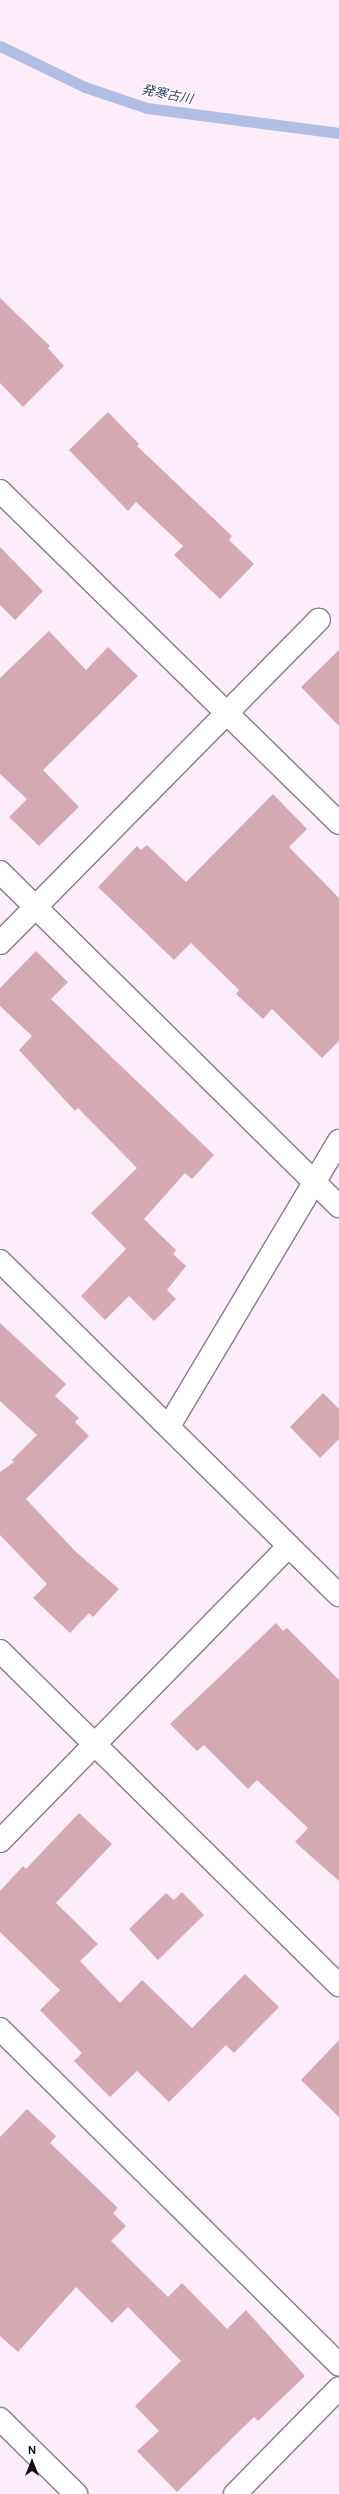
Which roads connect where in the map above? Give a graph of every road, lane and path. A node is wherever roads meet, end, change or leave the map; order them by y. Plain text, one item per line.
1 (0, 491) edge
2 (319, 620) dead end
3 (227, 714) junction
4 (339, 823) edge
5 (0, 872) edge
6 (36, 907) junction
7 (0, 943) edge
8 (339, 1141) edge
9 (314, 1182) junction
10 (339, 1206) edge
11 (0, 1260) edge
12 (169, 1426) junction
13 (289, 1546) junction
14 (339, 1595) edge
15 (0, 1651) edge
16 (95, 1745) junction
17 (0, 1840) edge
18 (339, 1985) edge
19 (0, 2029) edge
20 (339, 2365) edge
21 (339, 2388) edge
22 (0, 2419) edge
23 (76, 2494) edge
24 (235, 2494) edge

1 - 3 street
2 - 3 street
3 - 4 street
3 - 6 street
5 - 6 street
6 - 7 street
6 - 9 street
8 - 9 street
9 - 10 street
9 - 12 street
11 - 12 street
12 - 13 street
13 - 14 street
13 - 16 street
15 - 16 street
16 - 17 street
16 - 18 street
19 - 20 street
21 - 24 street
22 - 23 street

